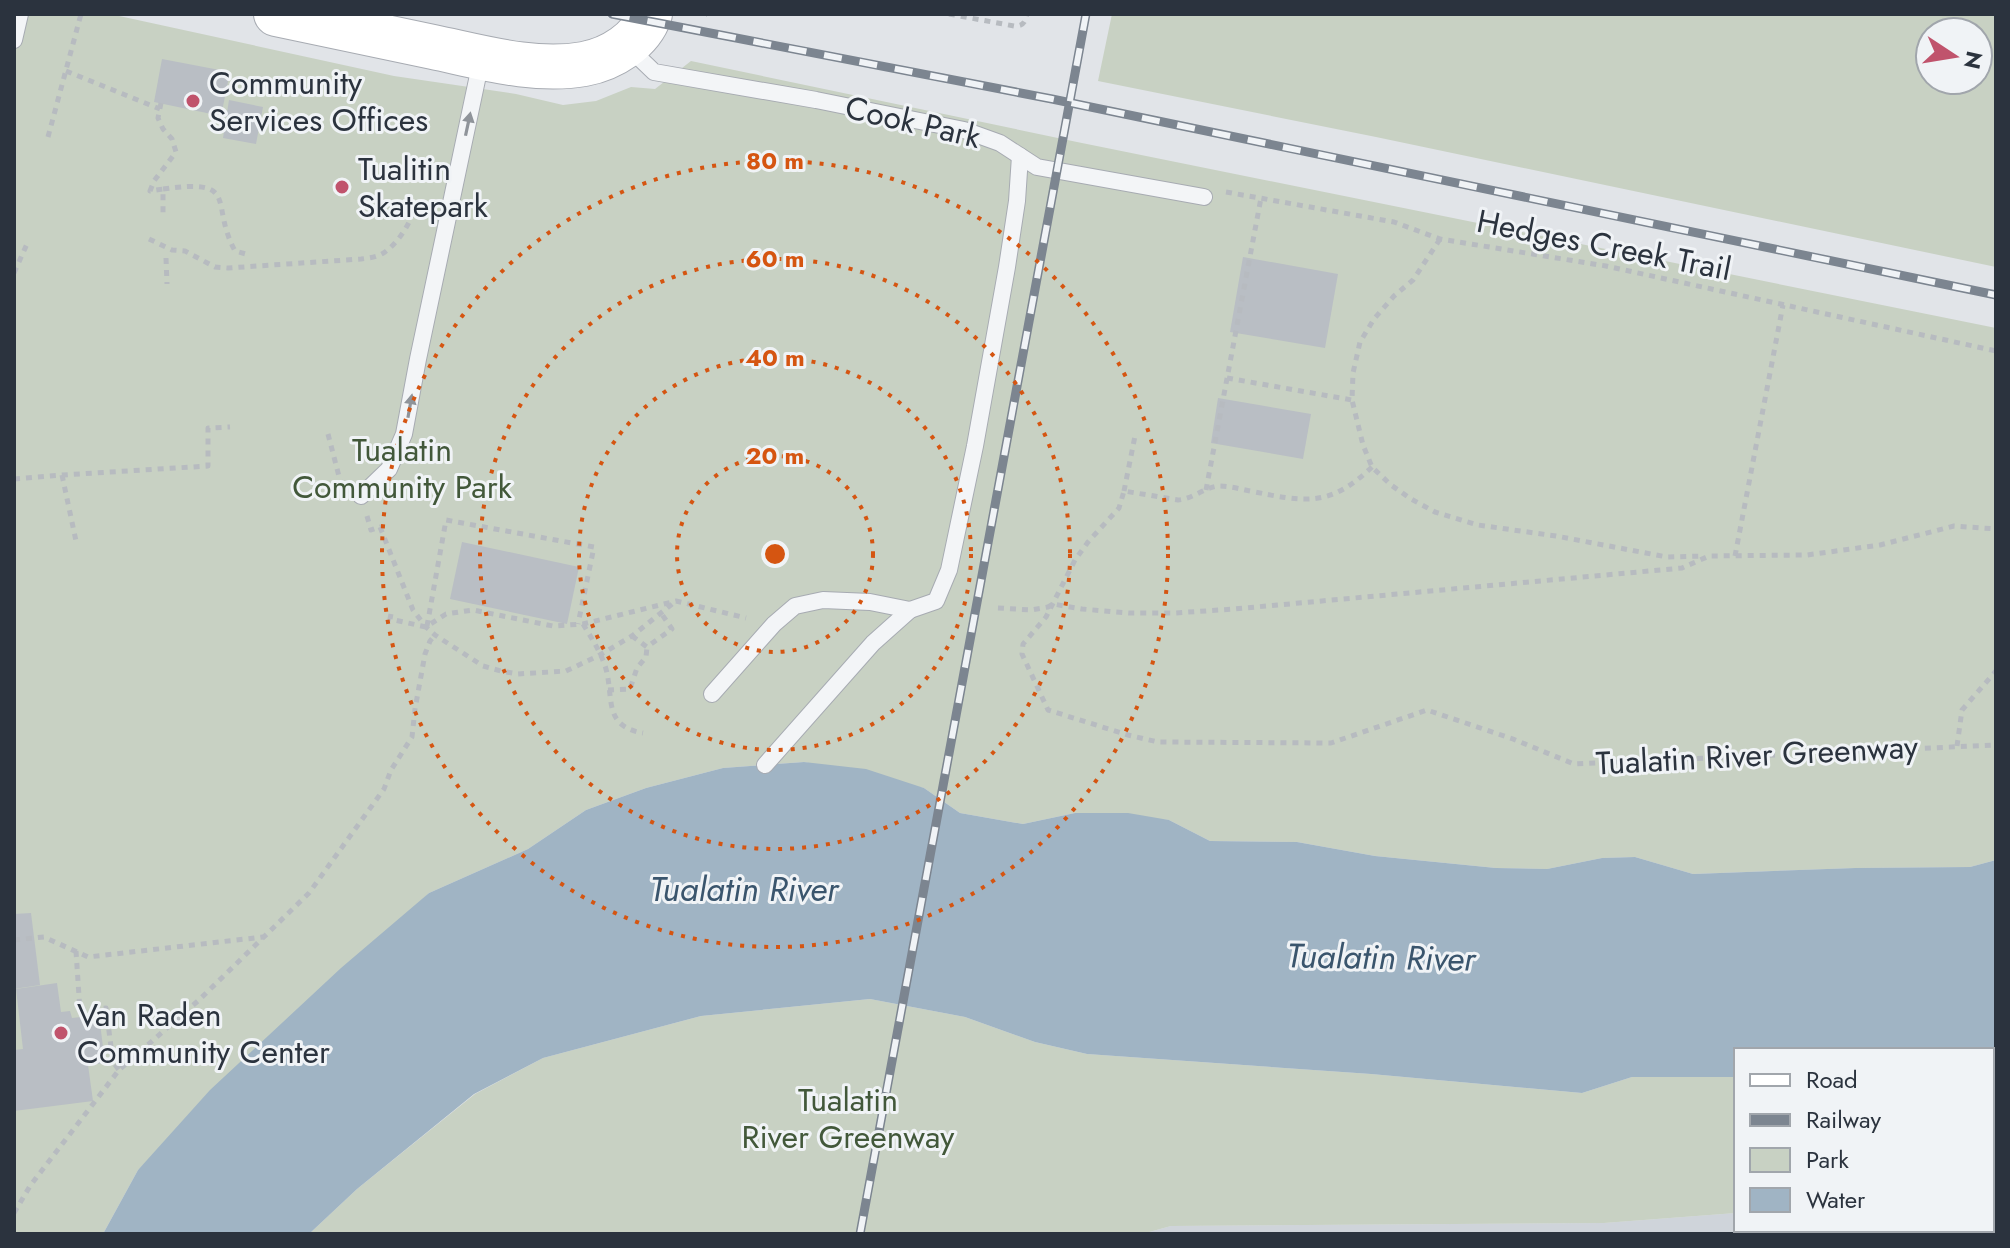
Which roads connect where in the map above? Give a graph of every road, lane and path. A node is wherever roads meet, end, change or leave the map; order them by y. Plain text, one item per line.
1 (20, 14) edge
2 (81, 14) edge
3 (276, 14) edge
4 (949, 14) edge
5 (1027, 14) edge
6 (638, 29) edge
7 (14, 40) edge
8 (482, 57) junction
9 (66, 71) junction
10 (48, 137) dead end
11 (1020, 156) junction
12 (163, 189) junction
13 (1204, 197) joint
14 (1261, 198) junction
15 (416, 204) dead end
16 (163, 217) dead end
17 (149, 239) dead end
18 (1440, 239) junction
19 (27, 244) dead end
20 (246, 254) dead end
21 (166, 258) dead end
22 (14, 273) edge
23 (167, 284) dead end
24 (1783, 305) junction
25 (1996, 351) edge
26 (1227, 378) junction
27 (1352, 400) junction
28 (230, 427) dead end
29 (328, 434) dead end
30 (1135, 436) dead end
31 (1372, 467) junction
32 (62, 475) junction
33 (14, 479) edge
34 (342, 488) dead end
35 (1206, 490) junction
36 (1124, 491) junction
37 (361, 496) joint
38 (1996, 529) edge
39 (76, 541) dead end
40 (1709, 556) junction
41 (1735, 556) junction
42 (676, 601) junction
43 (1053, 604) junction
44 (998, 608) dead end
45 (910, 610) junction
46 (661, 613) junction
47 (391, 614) dead end
48 (581, 624) junction
49 (774, 624) junction
50 (426, 627) junction
51 (435, 635) junction
52 (632, 636) junction
53 (647, 647) junction
54 (601, 654) junction
55 (1996, 671) edge
56 (608, 690) junction
57 (712, 694) dead end
58 (643, 733) dead end
59 (1996, 745) edge
60 (1957, 746) junction
61 (765, 765) dead end
62 (265, 936) junction
63 (14, 940) edge
64 (76, 951) junction
65 (119, 1070) junction
66 (14, 1213) edge

1 - 7 lane
2 - 9 path
3 - 8 main road
4 - 5 path
6 - 8 main road
6 - 11 lane, Cook Park
37 -> 8 lane
9 - 10 path
9 - 12 path
11 - 13 lane, Cook Park
11 - 45 lane
12 - 16 path
12 - 20 path
13 - 14 path, Hedges Creek Trail
14 - 18 path, Hedges Creek Trail
14 - 26 path
15 - 17 path
18 - 24 path, Hedges Creek Trail
18 - 27 path
19 - 22 path
21 - 23 path
24 - 25 path, Hedges Creek Trail
24 - 41 path
26 - 27 path
26 - 35 path
27 - 31 path
28 - 32 path
29 - 34 path
30 - 36 path
31 - 35 path
31 - 40 path
32 - 33 path
32 - 39 path
35 - 36 path
36 - 43 path
37 - 50 path
38 - 41 path
40 - 41 path
40 - 43 path
42 - 46 path
42 - 48 path
42 - 49 path
43 - 44 path
43 - 60 path, Tualatin River Greenway
45 - 49 lane
45 - 61 lane
46 - 52 path
46 - 53 path
47 - 50 path
48 - 50 path
48 - 50 path
48 - 54 path
49 - 57 lane
50 - 51 path
51 - 54 path
51 - 62 path
52 - 53 path
52 - 54 path
53 - 56 path
54 - 56 path
55 - 60 path
56 - 58 path
59 - 60 path, Tualatin River Greenway
62 - 64 path
62 - 65 path
63 - 64 path
64 - 65 path
65 - 66 path

